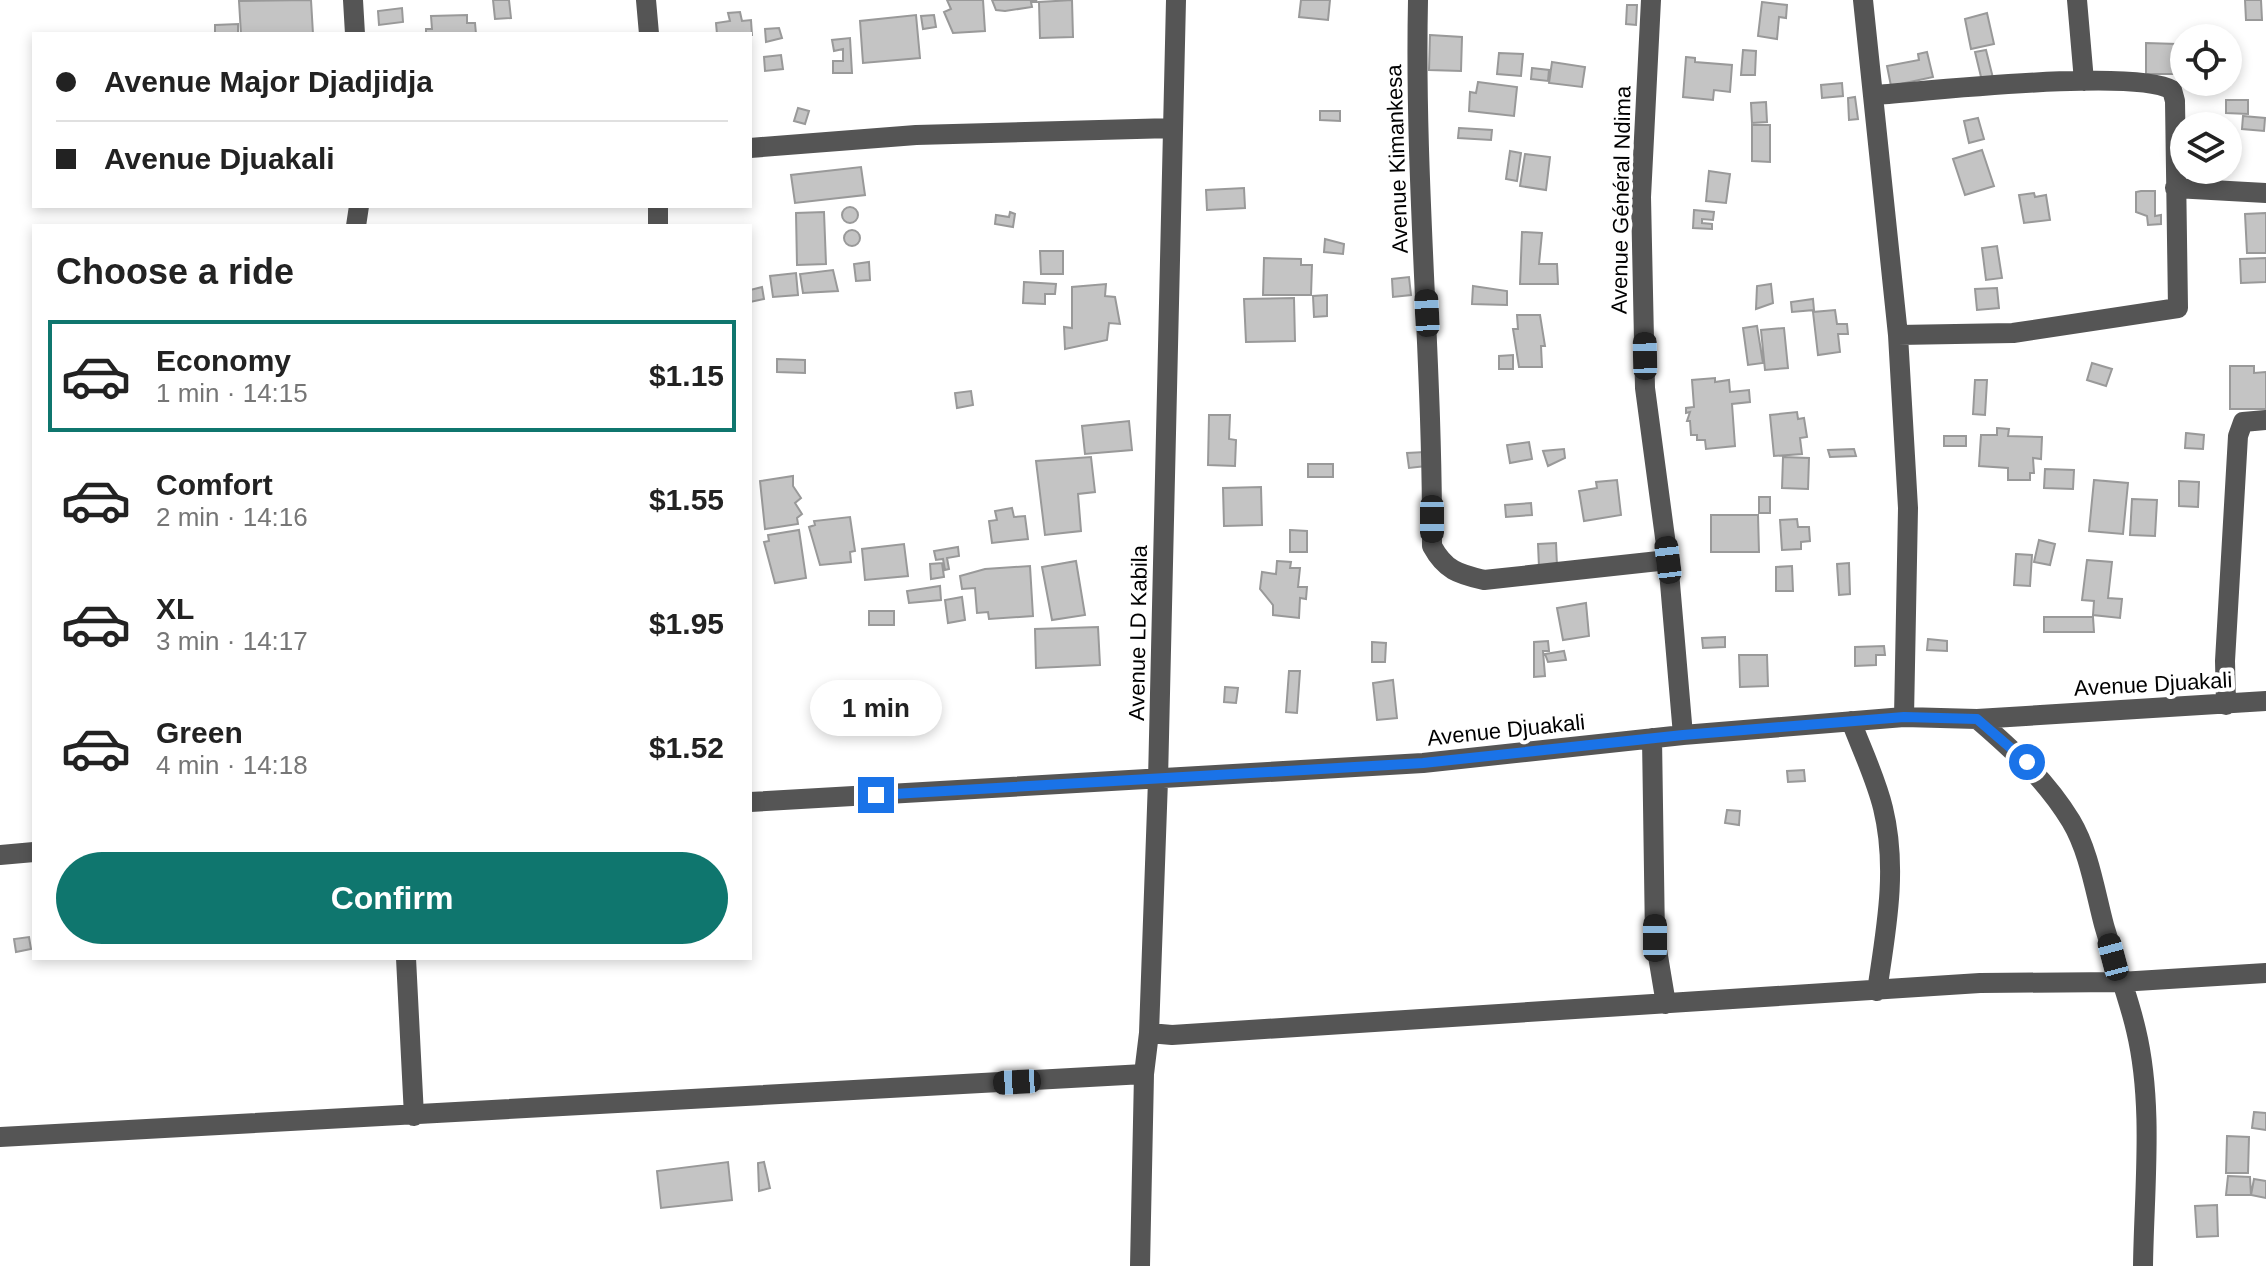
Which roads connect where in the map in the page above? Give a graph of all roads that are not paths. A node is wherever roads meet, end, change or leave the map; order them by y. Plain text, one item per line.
1 (353, 0) edge
2 (646, 0) edge
3 (1176, 0) edge
4 (1418, 0) edge
5 (1651, 0) edge
6 (1863, 0) edge
7 (2077, 0) edge
8 (355, 32) edge
9 (649, 32) edge
10 (2084, 81) junction
11 (1875, 95) junction
12 (1173, 128) junction
13 (752, 148) edge
14 (2175, 188) junction
15 (2266, 193) edge
16 (1898, 335) junction
17 (2266, 420) edge
18 (1668, 560) junction
19 (2266, 701) edge
20 (2226, 705) junction
21 (1904, 717) junction
22 (1977, 719) junction
23 (1851, 721) junction
24 (1683, 735) junction
25 (1652, 738) junction
26 (1158, 780) junction
27 (752, 802) edge
28 (32, 852) edge
29 (0, 855) edge
30 (406, 960) edge
31 (2266, 973) edge
32 (2120, 982) junction
33 (1877, 991) junction
34 (1666, 1004) junction
35 (1149, 1033) junction
36 (1144, 1074) junction
37 (414, 1116) junction
38 (0, 1137) edge
39 (1140, 1266) edge
40 (2143, 1266) edge

1 - 8 street
2 - 9 street
3 - 12 street, Avenue LD Kabila
4 - 18 street, Avenue Kimankesa
5 - 18 street, Avenue Général Ndima
6 - 11 street
7 - 10 street
10 - 11 street
10 - 14 street
11 - 16 street
12 - 13 street
12 - 26 street, Avenue LD Kabila
14 - 15 street
14 - 16 street
16 - 21 street
17 - 20 street
18 - 24 street, Avenue Général Ndima
19 - 20 street, Avenue Djuakali
20 - 22 street, Avenue Djuakali
21 - 22 street, Avenue Djuakali
21 - 23 street, Avenue Djuakali
22 - 32 street
23 - 24 street, Avenue Djuakali
23 - 33 street
24 - 25 street, Avenue Djuakali
25 - 26 street, Avenue Djuakali
25 - 34 street
26 - 27 street, Avenue Djuakali
26 - 35 street, Avenue LD Kabila
28 - 29 street
30 - 37 street
31 - 32 street
32 - 33 street
32 - 40 street
33 - 34 street
34 - 35 street
35 - 36 street, Avenue LD Kabila
36 - 37 street
36 - 39 street, Avenue LD Kabila
37 - 38 street

